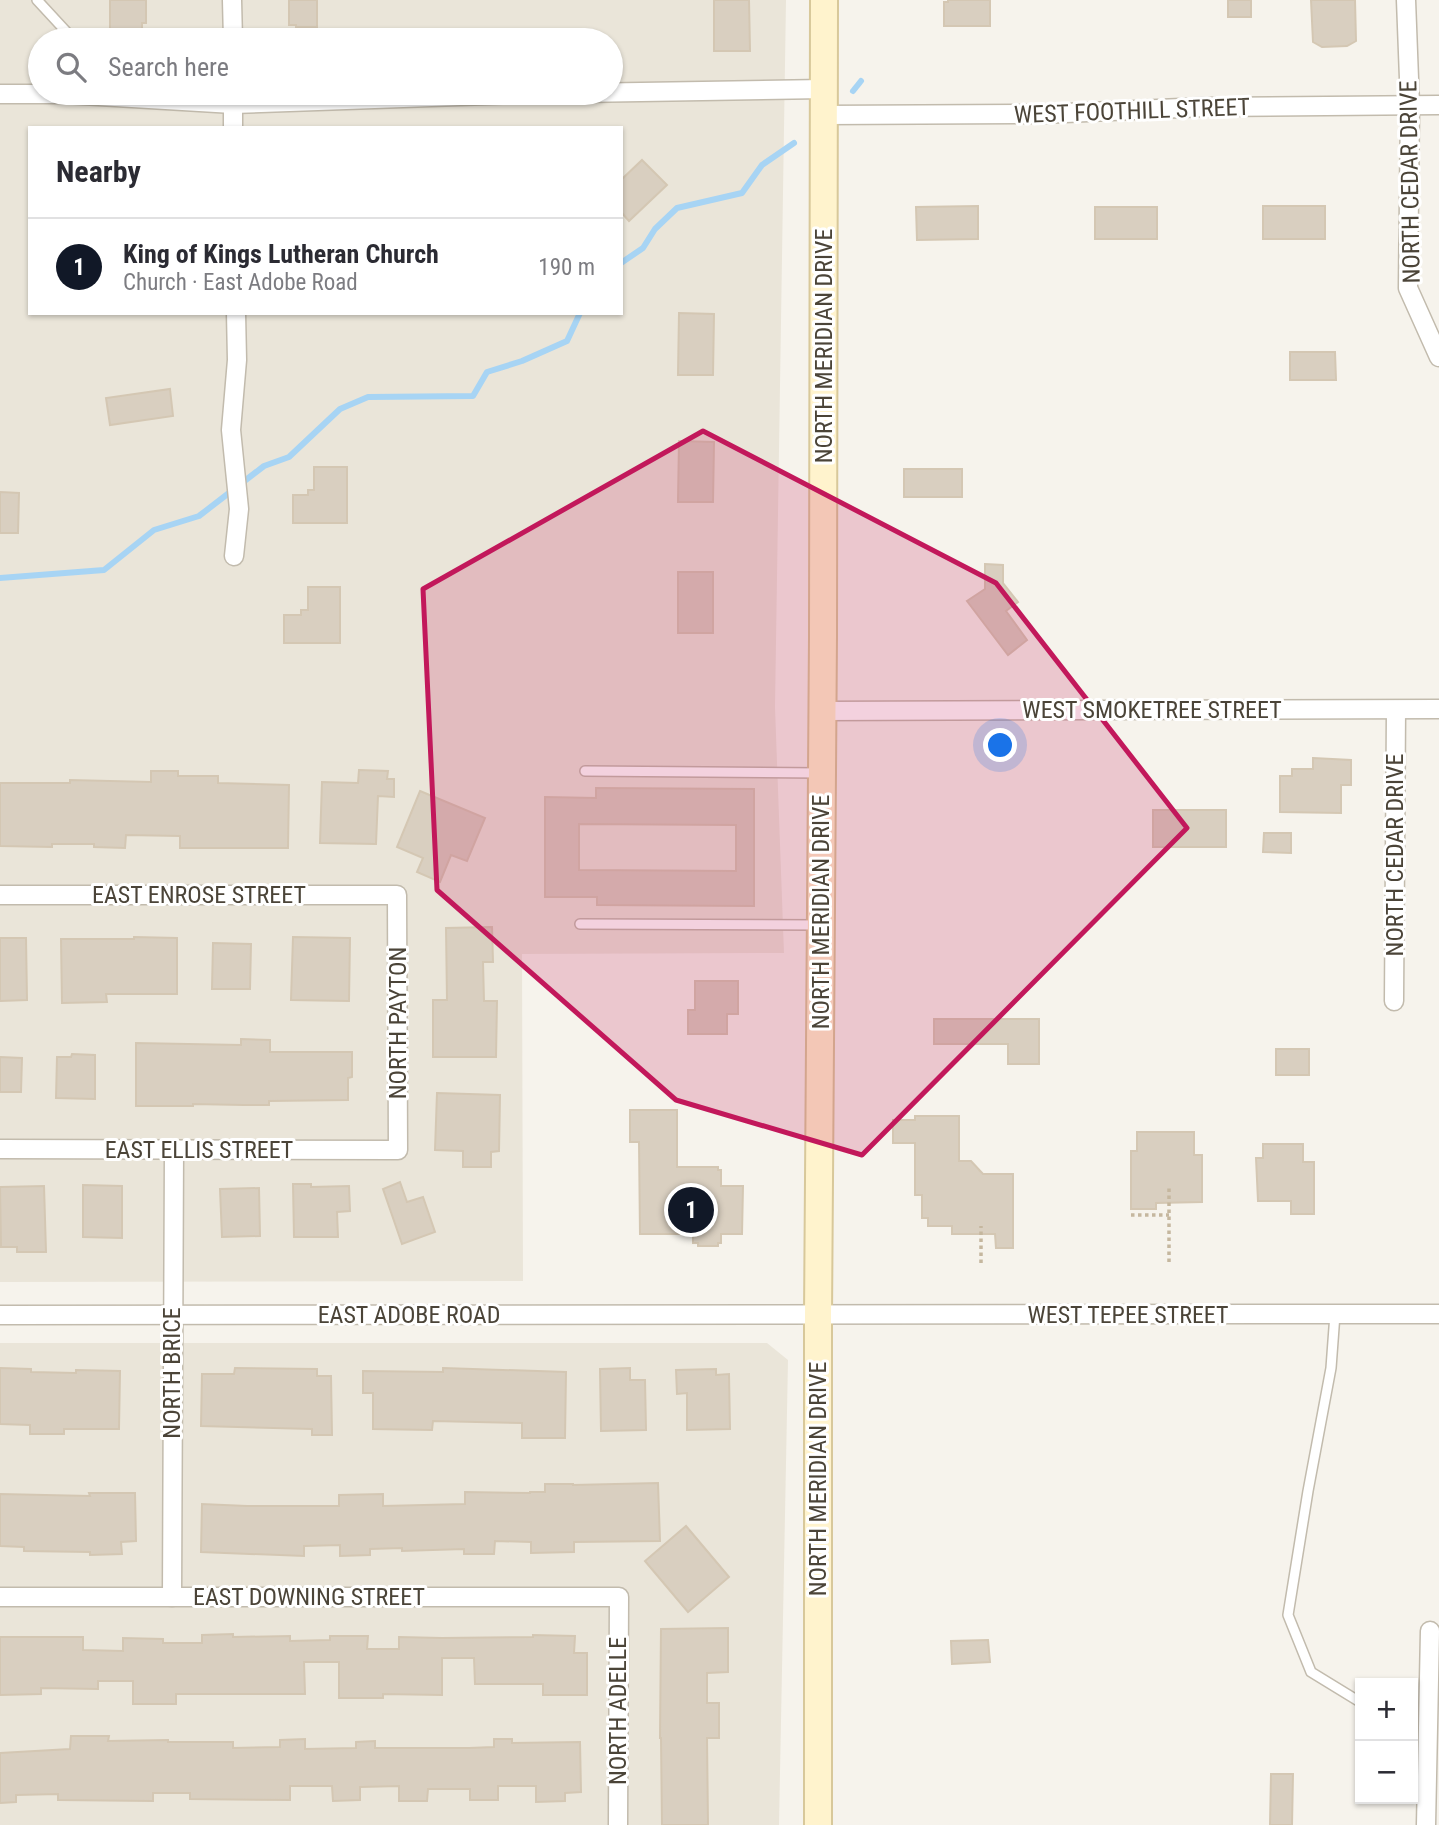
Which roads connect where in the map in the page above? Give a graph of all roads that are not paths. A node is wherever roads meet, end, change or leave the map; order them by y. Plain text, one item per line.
1 (37, 0) edge
2 (232, 0) edge
3 (824, 0) edge
4 (1406, 0) edge
5 (63, 28) edge
6 (233, 28) edge
7 (0, 94) edge
8 (28, 94) edge
9 (623, 97) edge
10 (824, 102) junction
11 (233, 105) edge
12 (1410, 105) junction
13 (1439, 105) edge
14 (233, 126) edge
15 (236, 315) edge
16 (1439, 358) edge
17 (234, 556) dead end
18 (1439, 709) edge
19 (1396, 710) junction
20 (822, 711) junction
21 (585, 771) dead end
22 (821, 773) junction
23 (0, 895) edge
24 (397, 895) joint
25 (580, 924) dead end
26 (821, 925) junction
27 (1394, 1001) dead end
28 (0, 1149) edge
29 (174, 1150) junction
30 (398, 1150) joint
31 (172, 1314) junction
32 (1335, 1314) junction
33 (1439, 1314) edge
34 (0, 1315) edge
35 (818, 1316) junction
36 (0, 1597) edge
37 (172, 1597) junction
38 (619, 1597) joint
39 (1430, 1631) dead end
40 (1355, 1699) edge
41 (618, 1825) edge
42 (818, 1825) edge
43 (1426, 1825) edge

1 - 5 lane
2 - 6 street
3 - 10 street, NORTH MERIDIAN DRIVE
4 - 12 street, NORTH CEDAR DRIVE
7 - 8 street, WEST FOOTHILL STREET
9 - 10 street, WEST FOOTHILL STREET
10 - 12 street, WEST FOOTHILL STREET
10 - 20 street, NORTH MERIDIAN DRIVE
11 - 14 street
12 - 13 street, WEST FOOTHILL STREET
12 - 16 street, NORTH CEDAR DRIVE
15 - 17 street
18 - 19 street, WEST SMOKETREE STREET
19 - 20 street, WEST SMOKETREE STREET
19 - 27 street, NORTH CEDAR DRIVE
20 - 22 street, NORTH MERIDIAN DRIVE
21 - 22 lane
22 - 26 street, NORTH MERIDIAN DRIVE
23 - 24 street, EAST ENROSE STREET
24 - 30 street, NORTH PAYTON
25 - 26 lane
26 - 35 street, NORTH MERIDIAN DRIVE
28 - 29 street, EAST ELLIS STREET
29 - 30 street, EAST ELLIS STREET
29 - 31 street, NORTH BRICE
31 - 34 street, EAST ADOBE ROAD
31 - 35 street, EAST ADOBE ROAD
31 - 37 street, NORTH BRICE
32 - 33 street, WEST TEPEE STREET
32 - 35 street, WEST TEPEE STREET
32 - 40 lane
35 - 42 street, NORTH MERIDIAN DRIVE
36 - 37 street, EAST DOWNING STREET
37 - 38 street, EAST DOWNING STREET
38 - 41 street, NORTH ADELLE
39 - 43 street

